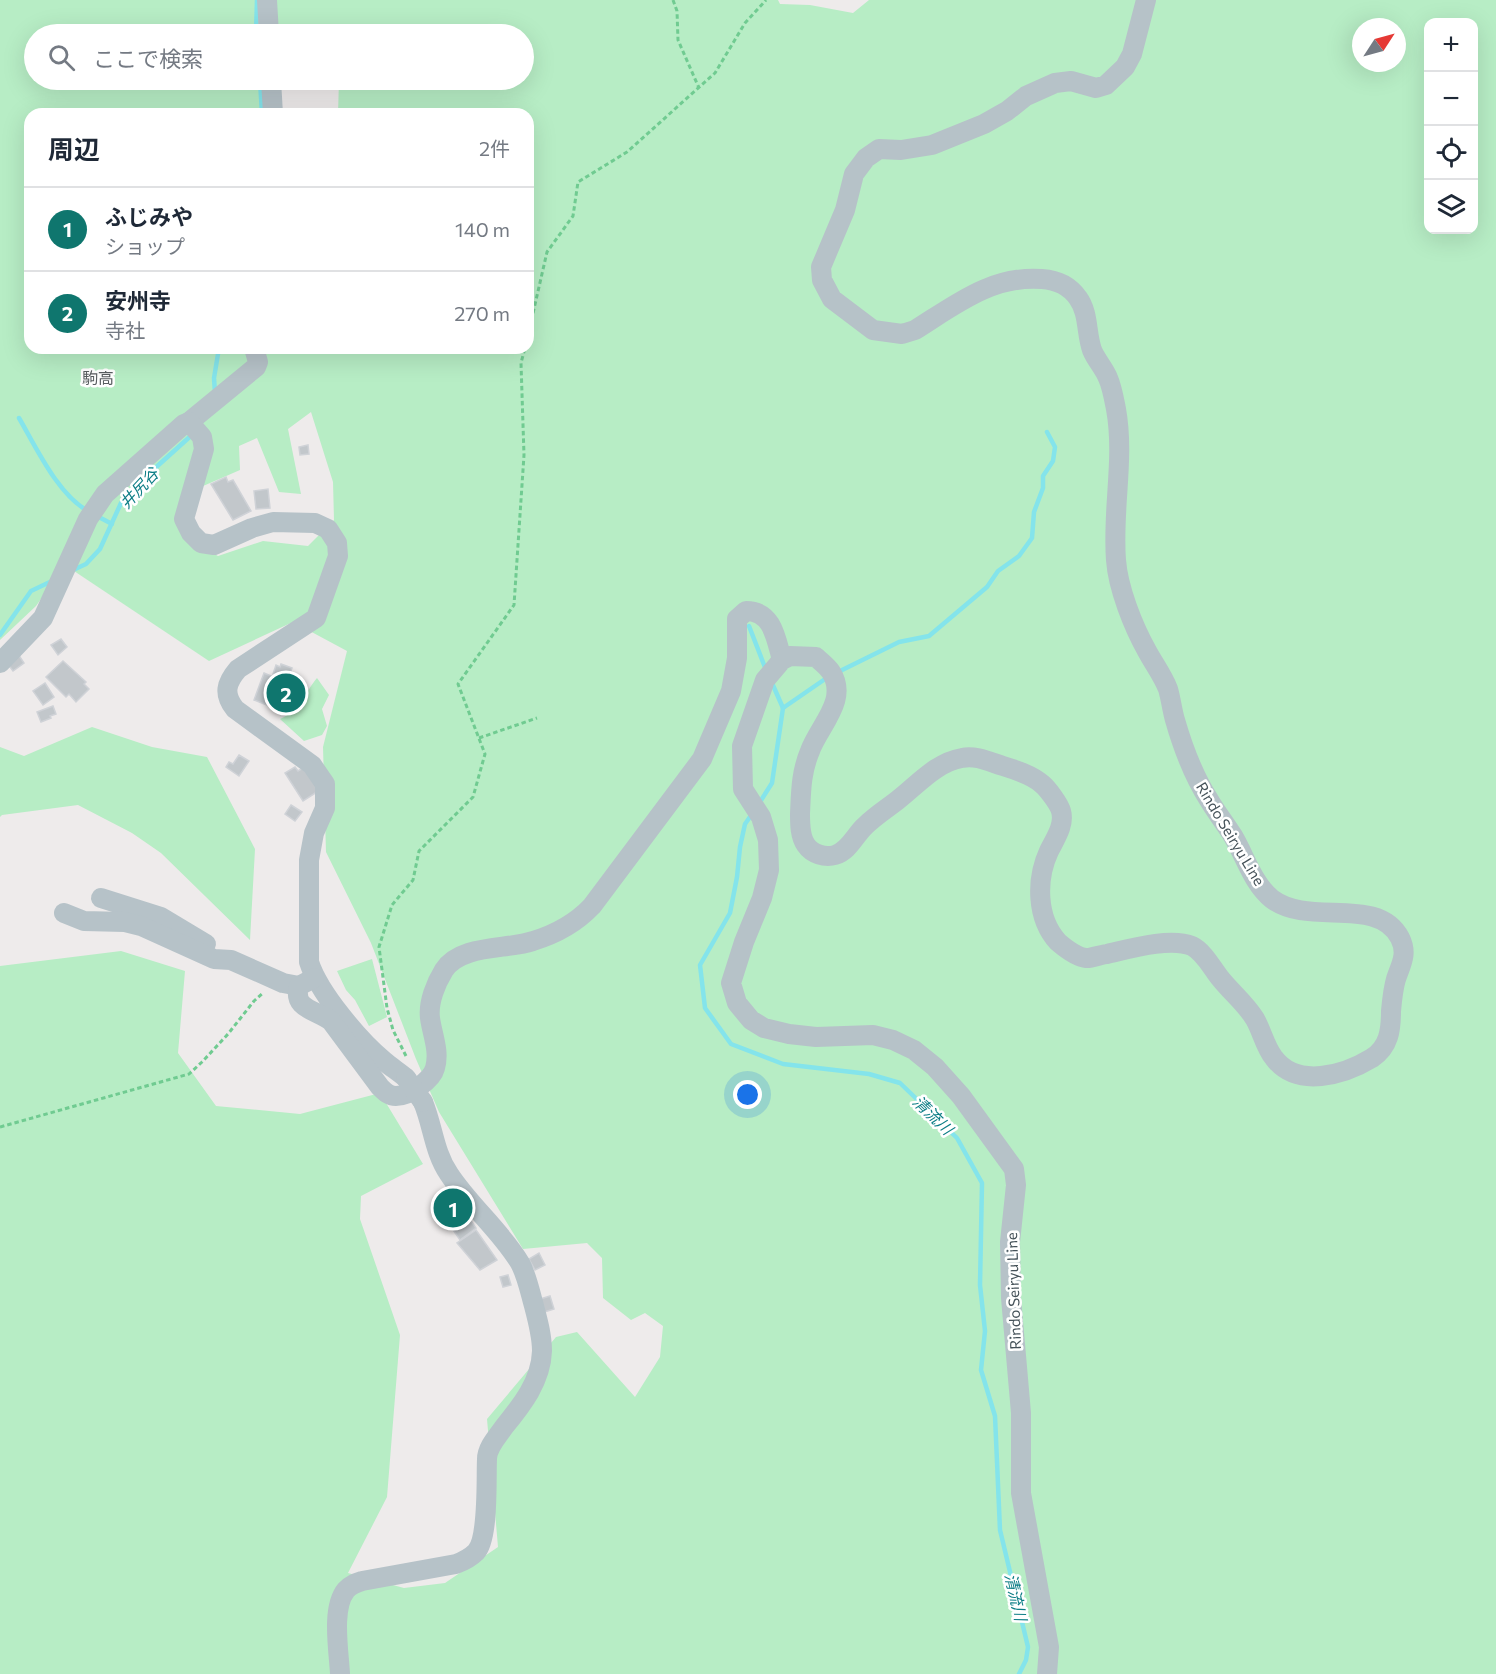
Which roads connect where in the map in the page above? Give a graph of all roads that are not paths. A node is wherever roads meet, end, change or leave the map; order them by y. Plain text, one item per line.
1 (267, 0) edge
2 (1146, 0) edge
3 (268, 24) edge
4 (272, 90) edge
5 (273, 108) edge
6 (256, 354) edge
7 (189, 422) junction
8 (782, 660) junction
9 (0, 663) edge
10 (101, 898) dead end
11 (64, 913) dead end
12 (231, 960) junction
13 (299, 982) junction
14 (340, 1674) edge
15 (1047, 1674) edge

1 - 3 street
2 - 8 street, Rindo Seiryu Line
4 - 5 street
6 - 7 street
7 - 9 street
7 - 13 street
8 - 13 street
8 - 15 street, Rindo Seiryu Line
10 - 12 street
11 - 12 street
12 - 13 street
13 - 14 street, bridge

